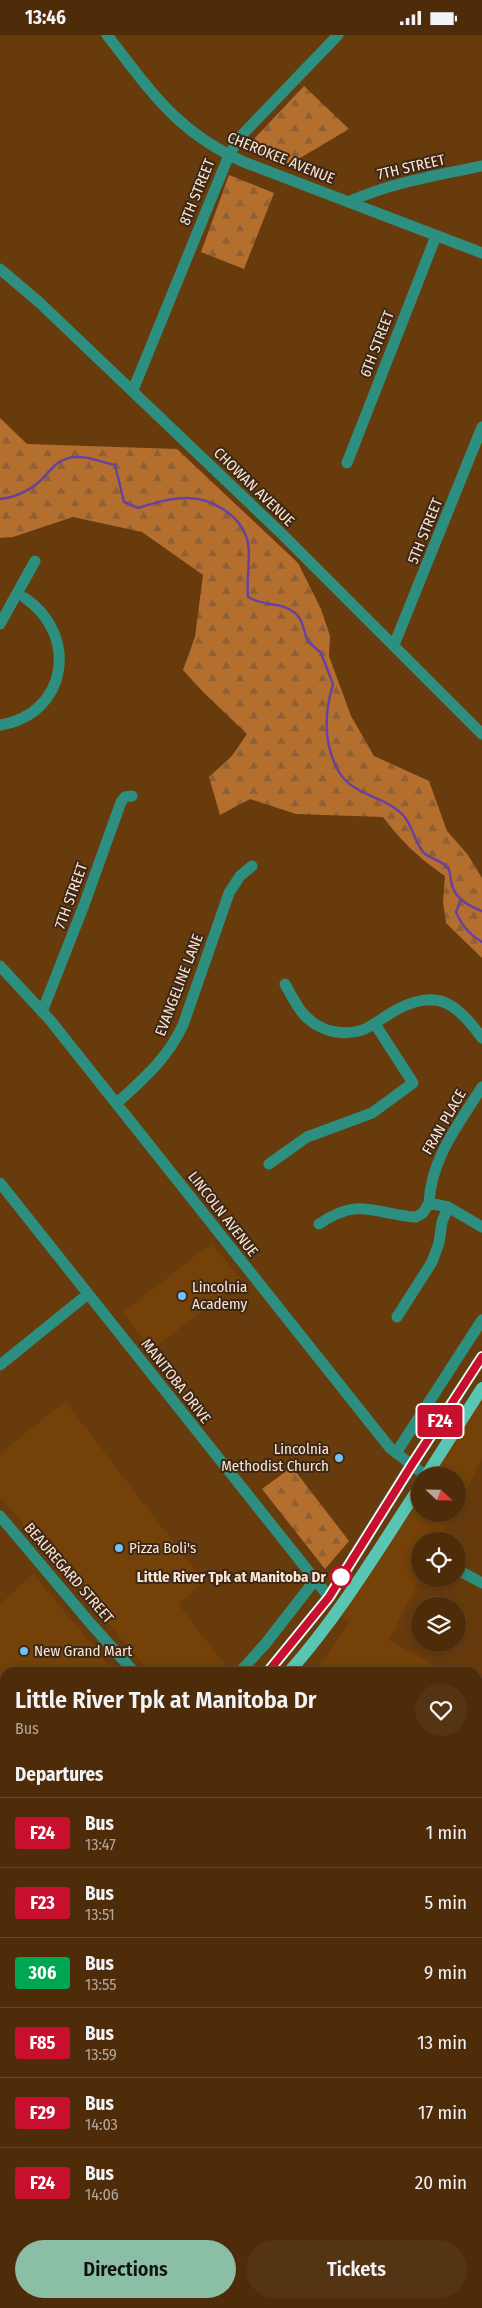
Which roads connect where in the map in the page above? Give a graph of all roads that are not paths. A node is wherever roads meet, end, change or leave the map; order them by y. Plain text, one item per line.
1 (107, 35) edge
2 (338, 35) edge
3 (229, 155) junction
4 (482, 166) edge
5 (348, 202) junction
6 (436, 236) junction
7 (482, 253) edge
8 (0, 269) edge
9 (132, 391) junction
10 (482, 427) edge
11 (346, 463) dead end
12 (36, 561) dead end
13 (26, 597) dead end
14 (0, 623) edge
15 (394, 645) junction
16 (0, 725) edge
17 (482, 734) edge
18 (132, 796) dead end
19 (252, 866) dead end
20 (0, 966) edge
21 (285, 984) dead end
22 (42, 1012) junction
23 (376, 1024) junction
24 (482, 1038) edge
25 (482, 1087) edge
26 (117, 1103) junction
27 (269, 1163) dead end
28 (0, 1183) edge
29 (430, 1203) junction
30 (448, 1207) junction
31 (319, 1224) dead end
32 (482, 1227) edge
33 (88, 1294) junction
34 (397, 1317) dead end
35 (482, 1320) edge
36 (482, 1357) edge
37 (0, 1365) edge
38 (482, 1388) edge
39 (396, 1453) junction
40 (411, 1466) junction
41 (432, 1467) edge
42 (411, 1500) edge
43 (0, 1516) edge
44 (466, 1574) edge
45 (314, 1580) junction
46 (482, 1583) edge
47 (329, 1597) junction
48 (130, 1667) edge
49 (244, 1667) edge
50 (272, 1667) edge
51 (293, 1667) edge

1 - 3 street, CHEROKEE AVENUE
2 - 3 street, 8TH STREET
3 - 5 street, CHEROKEE AVENUE
3 - 9 street, 8TH STREET
4 - 5 street, 7TH STREET
5 - 6 street, CHEROKEE AVENUE
6 - 7 street, CHEROKEE AVENUE
6 - 11 street, 6TH STREET
8 - 9 street, CHOWAN AVENUE
9 - 15 street, CHOWAN AVENUE
10 - 15 street, 5TH STREET
12 - 14 street
13 - 16 street
15 - 17 street, CHOWAN AVENUE
18 - 22 street, 7TH STREET
19 - 26 street, EVANGELINE LANE
20 - 22 street, LINCOLN AVENUE
21 - 23 street
22 - 26 street, LINCOLN AVENUE
23 - 24 street
23 - 27 street
25 - 29 street, FRAN PLACE
26 - 39 street, LINCOLN AVENUE
28 - 33 street, MANITOBA DRIVE
29 - 30 street
29 - 31 street
30 - 32 street
30 - 34 street
33 - 37 street
33 - 45 street, MANITOBA DRIVE
35 - 39 street
36 - 40 main road
38 - 41 main road
39 - 40 street, LINCOLN AVENUE
40 - 47 main road
42 - 51 main road
43 - 48 street, BEAUREGARD STREET
44 - 46 street
45 - 47 street, MANITOBA DRIVE
45 - 49 street
47 - 50 main road

